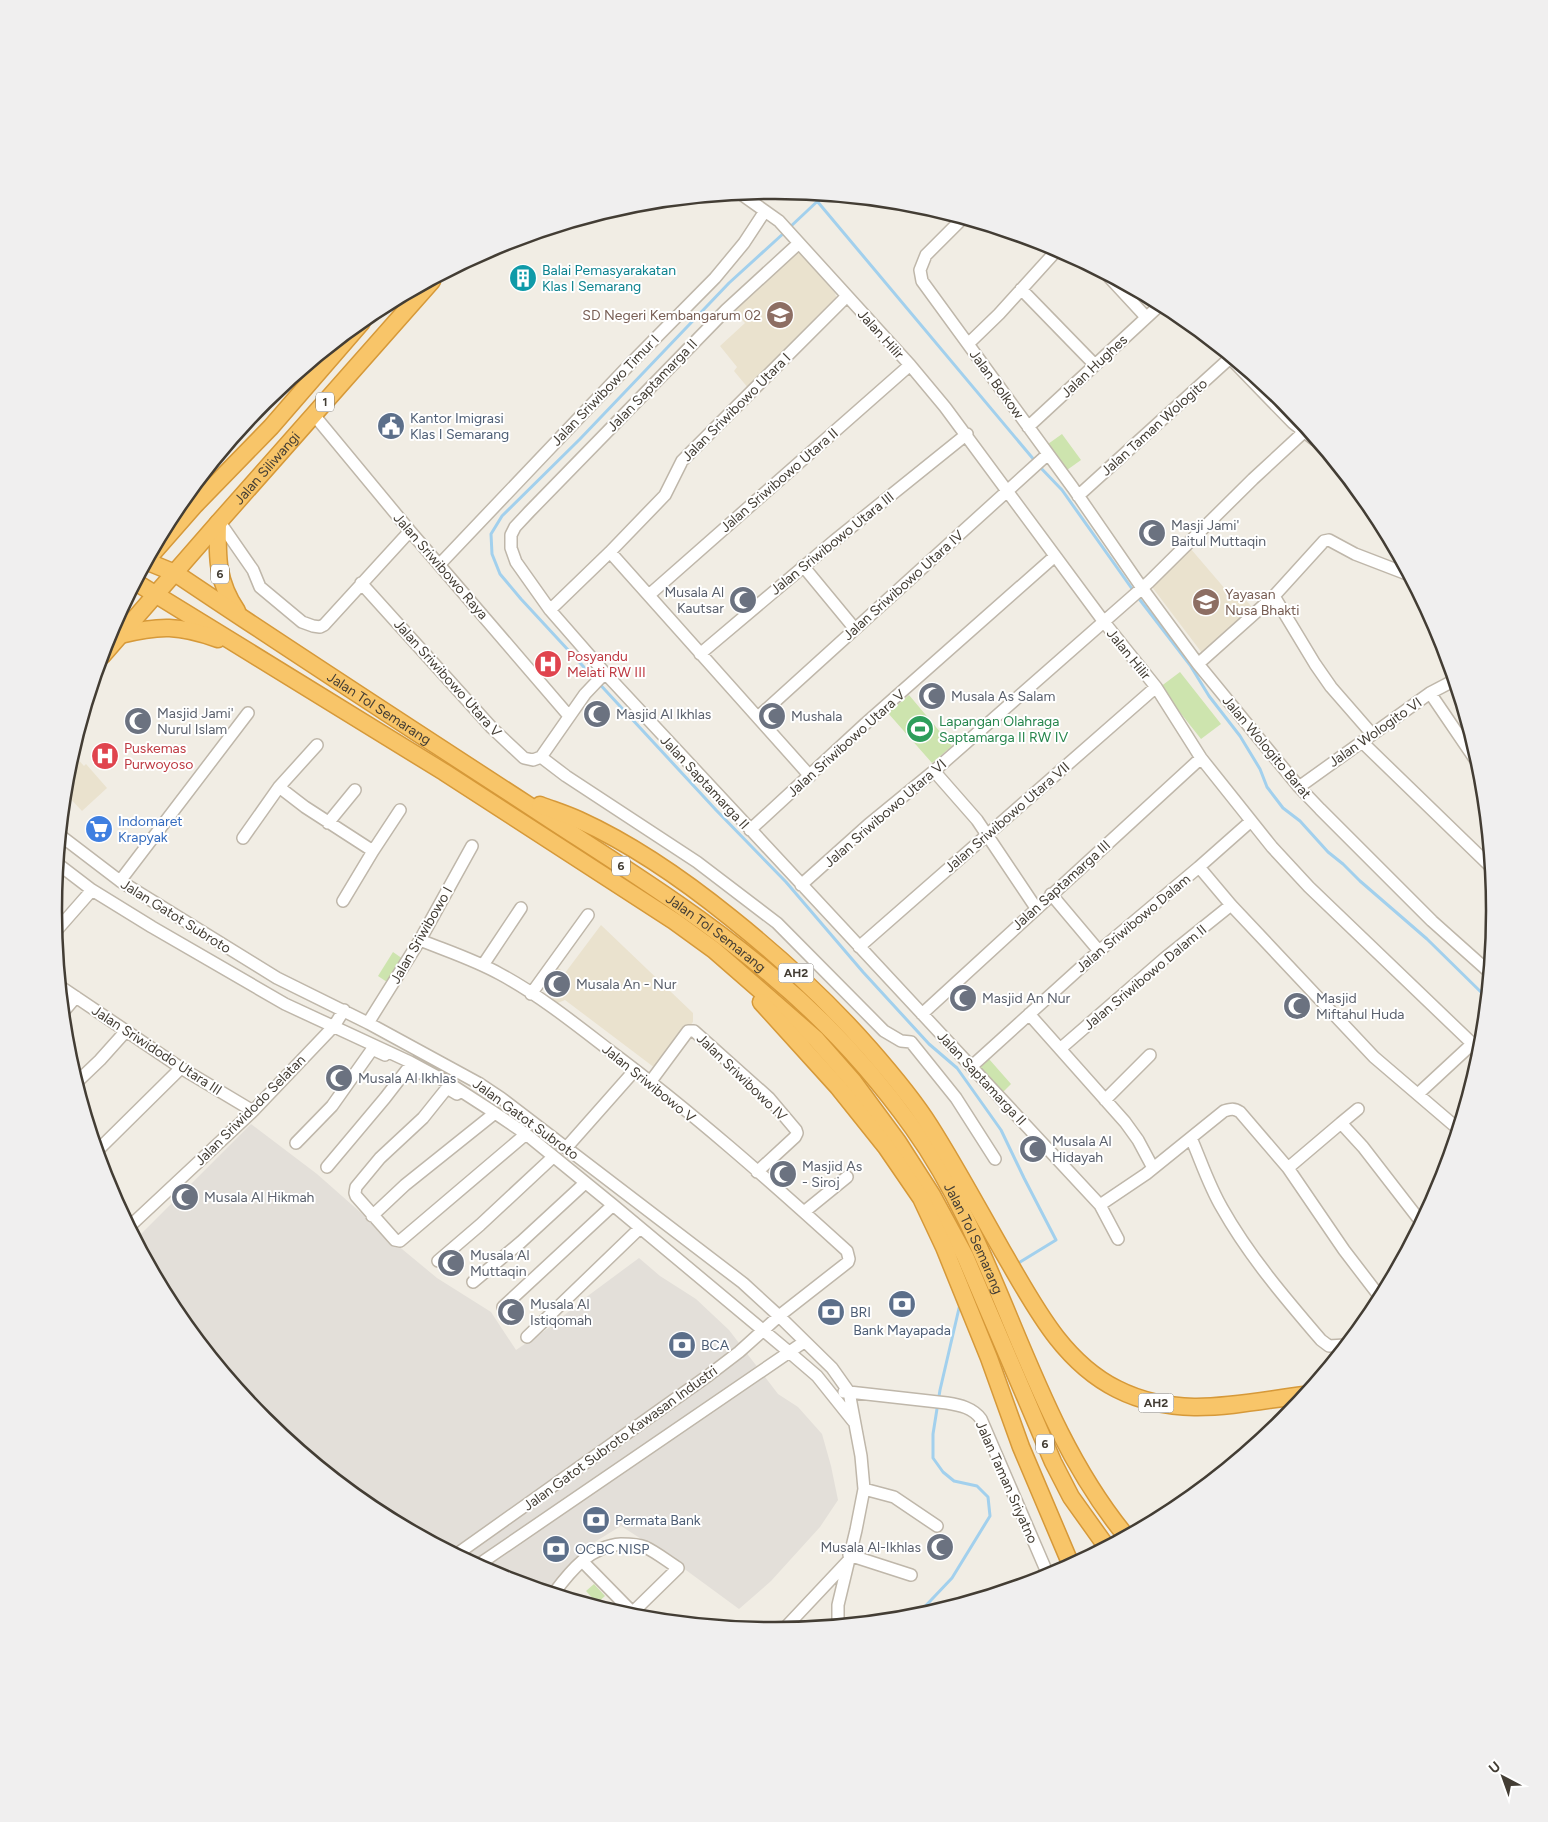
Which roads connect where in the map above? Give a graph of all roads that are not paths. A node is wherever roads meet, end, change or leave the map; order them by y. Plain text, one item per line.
1 (750, 200) edge
2 (765, 211) junction
3 (957, 224) edge
4 (797, 241) junction
5 (1051, 256) edge
6 (1021, 290) junction
7 (1121, 290) edge
8 (421, 293) edge
9 (847, 296) junction
10 (1154, 310) edge
11 (1146, 317) junction
12 (968, 344) junction
13 (340, 348) edge
14 (1226, 362) edge
15 (910, 365) junction
16 (1095, 365) junction
17 (314, 415) junction
18 (1028, 427) junction
19 (967, 434) junction
20 (1302, 434) edge
21 (1046, 456) junction
22 (1008, 491) junction
23 (1078, 496) junction
24 (218, 522) junction
25 (175, 528) edge
26 (410, 531) junction
27 (610, 552) junction
28 (1055, 556) junction
29 (153, 564) edge
30 (439, 565) junction
31 (803, 566) junction
32 (1398, 571) edge
33 (175, 573) junction
34 (361, 583) junction
35 (142, 586) edge
36 (1135, 593) junction
37 (156, 594) junction
38 (649, 595) junction
39 (1274, 596) junction
40 (550, 610) junction
41 (243, 618) junction
42 (1104, 622) junction
43 (854, 629) junction
44 (120, 636) junction
45 (117, 640) edge
46 (248, 650) junction
47 (700, 654) junction
48 (1198, 664) junction
49 (601, 677) junction
50 (1448, 683) edge
51 (1156, 687) junction
52 (1430, 693) junction
53 (569, 716) junction
54 (245, 717) dead end
55 (758, 717) junction
56 (1372, 734) junction
57 (1362, 742) junction
58 (317, 745) dead end
59 (1465, 745) edge
60 (541, 757) junction
61 (1201, 758) junction
62 (934, 771) junction
63 (810, 776) junction
64 (278, 786) junction
65 (1299, 786) junction
66 (355, 790) dead end
67 (513, 795) junction
68 (400, 810) dead end
69 (1251, 821) junction
70 (328, 822) junction
71 (750, 830) junction
72 (987, 834) junction
73 (243, 838) dead end
74 (67, 840) edge
75 (472, 846) dead end
76 (373, 851) junction
77 (1484, 860) edge
78 (1199, 867) junction
79 (64, 868) edge
80 (120, 881) junction
81 (801, 885) junction
82 (92, 890) junction
83 (1051, 894) junction
84 (343, 901) dead end
85 (1230, 906) junction
86 (521, 908) dead end
87 (1036, 908) junction
88 (588, 915) dead end
89 (63, 924) edge
90 (420, 940) junction
91 (859, 948) junction
92 (714, 950) junction
93 (1099, 951) junction
94 (483, 965) junction
95 (1483, 967) edge
96 (68, 991) edge
97 (531, 994) junction
98 (76, 997) junction
99 (69, 1005) edge
100 (344, 1010) junction
101 (922, 1014) junction
102 (1029, 1014) junction
103 (368, 1023) junction
104 (334, 1026) junction
105 (126, 1031) junction
106 (1473, 1044) edge
107 (1060, 1049) junction
108 (1472, 1050) edge
109 (1150, 1054) dead end
110 (972, 1066) junction
111 (409, 1067) junction
112 (181, 1068) junction
113 (635, 1070) junction
114 (83, 1077) edge
115 (651, 1081) junction
116 (447, 1088) junction
117 (1418, 1094) junction
118 (1105, 1100) junction
119 (1358, 1109) dead end
120 (253, 1111) junction
121 (494, 1114) junction
122 (1341, 1123) junction
123 (1453, 1124) edge
124 (526, 1134) junction
125 (1190, 1138) junction
126 (296, 1144) dead end
127 (102, 1146) edge
128 (566, 1148) junction
129 (553, 1157) junction
130 (995, 1159) dead end
131 (327, 1167) dead end
132 (1153, 1168) junction
133 (1288, 1168) junction
134 (757, 1172) junction
135 (847, 1177) dead end
136 (585, 1183) junction
137 (613, 1205) junction
138 (1100, 1206) junction
139 (804, 1212) junction
140 (372, 1216) junction
141 (1416, 1217) edge
142 (134, 1222) edge
143 (640, 1228) junction
144 (1118, 1239) dead end
145 (438, 1261) dead end
146 (848, 1262) joint
147 (473, 1282) dead end
148 (1375, 1291) edge
149 (503, 1307) dead end
150 (779, 1316) junction
151 (762, 1330) junction
152 (1006, 1330) junction
153 (527, 1336) dead end
154 (804, 1342) junction
155 (1337, 1345) edge
156 (789, 1352) junction
157 (849, 1392) junction
158 (832, 1394) junction
159 (1293, 1397) edge
160 (854, 1422) junction
161 (864, 1489) junction
162 (938, 1526) dead end
163 (1122, 1531) edge
164 (1103, 1542) edge
165 (462, 1550) edge
166 (1068, 1558) edge
167 (848, 1559) junction
168 (485, 1560) edge
169 (586, 1565) dead end
170 (1045, 1568) edge
171 (911, 1575) dead end
172 (557, 1588) edge
173 (627, 1607) edge
174 (640, 1610) edge
175 (838, 1619) edge
176 (791, 1622) edge

1 - 2 street
2 - 4 street, Jalan Hilir
2 - 30 street, Jalan Sriwibowo Timur I
3 - 12 street, Jalan Bolkow
4 - 9 street, Jalan Hilir
4 - 40 street, Jalan Saptamarga II
5 - 6 street
6 - 12 street
6 - 16 street
7 - 11 street
8 - 17 highway, Jalan Siliwangi / 1
9 - 15 street, Jalan Hilir
9 - 27 street, Jalan Sriwibowo Utara I
10 - 11 street, Jalan Hughes
11 - 16 street, Jalan Hughes
12 - 18 street, Jalan Bolkow
13 - 25 highway, Jalan Siliwangi / 1
14 - 23 street, Jalan Taman Wologito
15 - 19 street, Jalan Hilir
15 - 38 street, Jalan Sriwibowo Utara II
16 - 18 street, Jalan Hughes
17 - 24 highway, Jalan Siliwangi / 1
17 - 26 street, Jalan Sriwibowo Raya
18 - 21 street, Jalan Bolkow
19 - 22 street, Jalan Hilir
19 - 31 street, Jalan Sriwibowo Utara III
20 - 36 street, Jalan Sriwibowo Utara VI
21 - 22 street, Jalan Sriwibowo Utara IV
21 - 23 street, Jalan Bolkow
22 - 28 street, Jalan Hilir
22 - 43 street, Jalan Sriwibowo Utara IV
23 - 36 street, Jalan Wologito Barat
24 - 33 highway, Jalan Siliwangi / 1
24 - 34 street
24 - 41 highway, 6
26 - 30 street, Jalan Sriwibowo Raya
26 - 34 street
27 - 38 street
27 - 40 street, Jalan Sriwibowo Utara I
28 - 42 street, Jalan Hilir
28 - 63 street, Jalan Sriwibowo Utara V
29 - 33 highway, Jalan Tol Semarang / 6
30 - 53 street, Jalan Sriwibowo Raya
31 - 43 street
31 - 47 street, Jalan Sriwibowo Utara III
32 - 39 street
33 - 37 highway, Jalan Siliwangi / 1
33 - 41 highway, Jalan Tol Semarang / 6
34 - 60 street, Jalan Sriwibowo Utara V
35 - 37 highway, Jalan Tol Semarang / 6
36 - 42 street, Jalan Sriwibowo Utara VI
36 - 48 street, Jalan Wologito Barat
37 - 44 highway, Jalan Siliwangi / 1
37 - 46 highway, Jalan Tol Semarang / 6
38 - 47 street
39 - 48 street
39 - 56 street
40 - 49 street, Jalan Saptamarga II
41 - 67 highway, Jalan Tol Semarang / 6
42 - 51 street, Jalan Hilir
42 - 62 street, Jalan Sriwibowo Utara VI
43 - 55 street, Jalan Sriwibowo Utara IV
44 - 45 highway, Jalan Siliwangi / 1
44 - 46 highway
46 - 92 highway, Jalan Tol Semarang / 6
47 - 55 street
48 - 65 street, Jalan Wologito Barat
49 - 53 street
49 - 71 street, Jalan Saptamarga II
50 - 52 street, Jalan Wologito VI
51 - 61 street, Jalan Hilir
51 - 72 street, Jalan Sriwibowo Utara VII
52 - 56 street, Jalan Wologito VI
52 - 59 street
53 - 60 street
54 - 80 street
55 - 63 street
56 - 57 street, Jalan Wologito VI
57 - 65 street, Jalan Wologito VI
57 - 77 street
58 - 64 street
60 - 130 street
61 - 69 street, Jalan Hilir
61 - 83 street, Jalan Saptamarga III
62 - 72 street
62 - 81 street, Jalan Sriwibowo Utara VI
63 - 71 street, Jalan Sriwibowo Utara V
64 - 70 street
64 - 73 street
65 - 95 street, Jalan Wologito Barat
66 - 70 street
67 - 152 highway, Jalan Tol Semarang / 6
67 - 159 highway, AH2
68 - 76 street
69 - 78 street, Jalan Sriwibowo Dalam
69 - 106 street, Jalan Hilir
70 - 76 street
71 - 81 street, Jalan Saptamarga II
72 - 87 street
72 - 91 street, Jalan Sriwibowo Utara VII
74 - 80 street, Jalan Gatot Subroto
75 - 90 street, Jalan Sriwibowo I
76 - 84 street
78 - 85 street
78 - 93 street, Jalan Sriwibowo Dalam
79 - 82 street, Jalan Gatot Subroto
80 - 100 street, Jalan Gatot Subroto
81 - 91 street, Jalan Saptamarga II
82 - 89 street
82 - 104 street, Jalan Gatot Subroto
83 - 87 street, Jalan Saptamarga III
83 - 93 street
85 - 107 street, Jalan Sriwibowo Dalam II
85 - 117 street
86 - 94 street
87 - 101 street, Jalan Saptamarga III
88 - 97 street
90 - 94 street, Jalan Sriwibowo V
90 - 103 street, Jalan Sriwibowo I
91 - 101 street, Jalan Saptamarga II
92 - 152 highway, Jalan Tol Semarang / 6
92 - 166 highway
93 - 102 street, Jalan Sriwibowo Dalam
94 - 97 street, Jalan Sriwibowo V
96 - 98 street, Jalan Sriwidodo Utara III
97 - 113 street, Jalan Sriwibowo V
98 - 99 street
98 - 105 street, Jalan Sriwidodo Utara III
100 - 103 street, Jalan Gatot Subroto
100 - 104 street, Jalan Sriwidodo Selatan
101 - 110 street, Jalan Saptamarga II
102 - 107 street
102 - 110 street, Jalan Sriwibowo Dalam
103 - 128 street, Jalan Gatot Subroto
104 - 120 street, Jalan Sriwidodo Selatan
104 - 121 street, Jalan Gatot Subroto
105 - 112 street, Jalan Sriwidodo Utara III
105 - 114 street
107 - 118 street
108 - 117 street
109 - 118 street
110 - 138 street, Jalan Saptamarga II
111 - 116 street
111 - 126 street
111 - 131 street
112 - 120 street, Jalan Sriwidodo Utara III
112 - 127 street
113 - 115 street, Jalan Sriwibowo V
113 - 128 street
115 - 134 street, Jalan Sriwibowo V
115 - 134 street, Jalan Sriwibowo IV
116 - 121 street
116 - 140 street
117 - 123 street
118 - 132 street
119 - 122 street
120 - 142 street, Jalan Sriwidodo Selatan
121 - 124 street, Jalan Gatot Subroto
121 - 140 street
122 - 133 street
122 - 141 street
124 - 129 street, Jalan Gatot Subroto
124 - 140 street
125 - 132 street
125 - 133 street
125 - 155 street
128 - 150 street, Jalan Gatot Subroto
129 - 136 street, Jalan Gatot Subroto
129 - 145 street
132 - 138 street
133 - 148 street
134 - 139 street, Jalan Sriwibowo V
135 - 139 street
136 - 137 street, Jalan Gatot Subroto
136 - 147 street
137 - 143 street, Jalan Gatot Subroto
137 - 149 street
138 - 144 street, Jalan Saptamarga II
139 - 146 street, Jalan Sriwibowo V
143 - 151 street, Jalan Gatot Subroto
143 - 153 street
146 - 150 street, Jalan Gatot Subroto Kawasan Industri
150 - 151 street, Jalan Gatot Subroto Kawasan Industri
150 - 154 street, Jalan Gatot Subroto
151 - 156 street, Jalan Gatot Subroto
151 - 165 street, Jalan Gatot Subroto Kawasan Industri
152 - 163 highway, Jalan Tol Semarang / 6
152 - 164 highway, Jalan Tol Semarang / 6
154 - 156 street, Jalan Gatot Subroto Kawasan Industri
154 - 157 street, Jalan Gatot Subroto
156 - 158 street, Jalan Gatot Subroto
156 - 168 street, Jalan Gatot Subroto Kawasan Industri
157 - 158 street, Jalan Taman Sriyatno
157 - 160 street, Jalan Gatot Subroto
157 - 170 street, Jalan Taman Sriyatno
158 - 160 street, Jalan Gatot Subroto
160 - 161 street, Jalan Gatot Subroto
161 - 162 street
161 - 167 street, Jalan Gatot Subroto
167 - 171 street
167 - 175 street, Jalan Gatot Subroto
167 - 176 street
169 - 173 street
172 - 174 street

